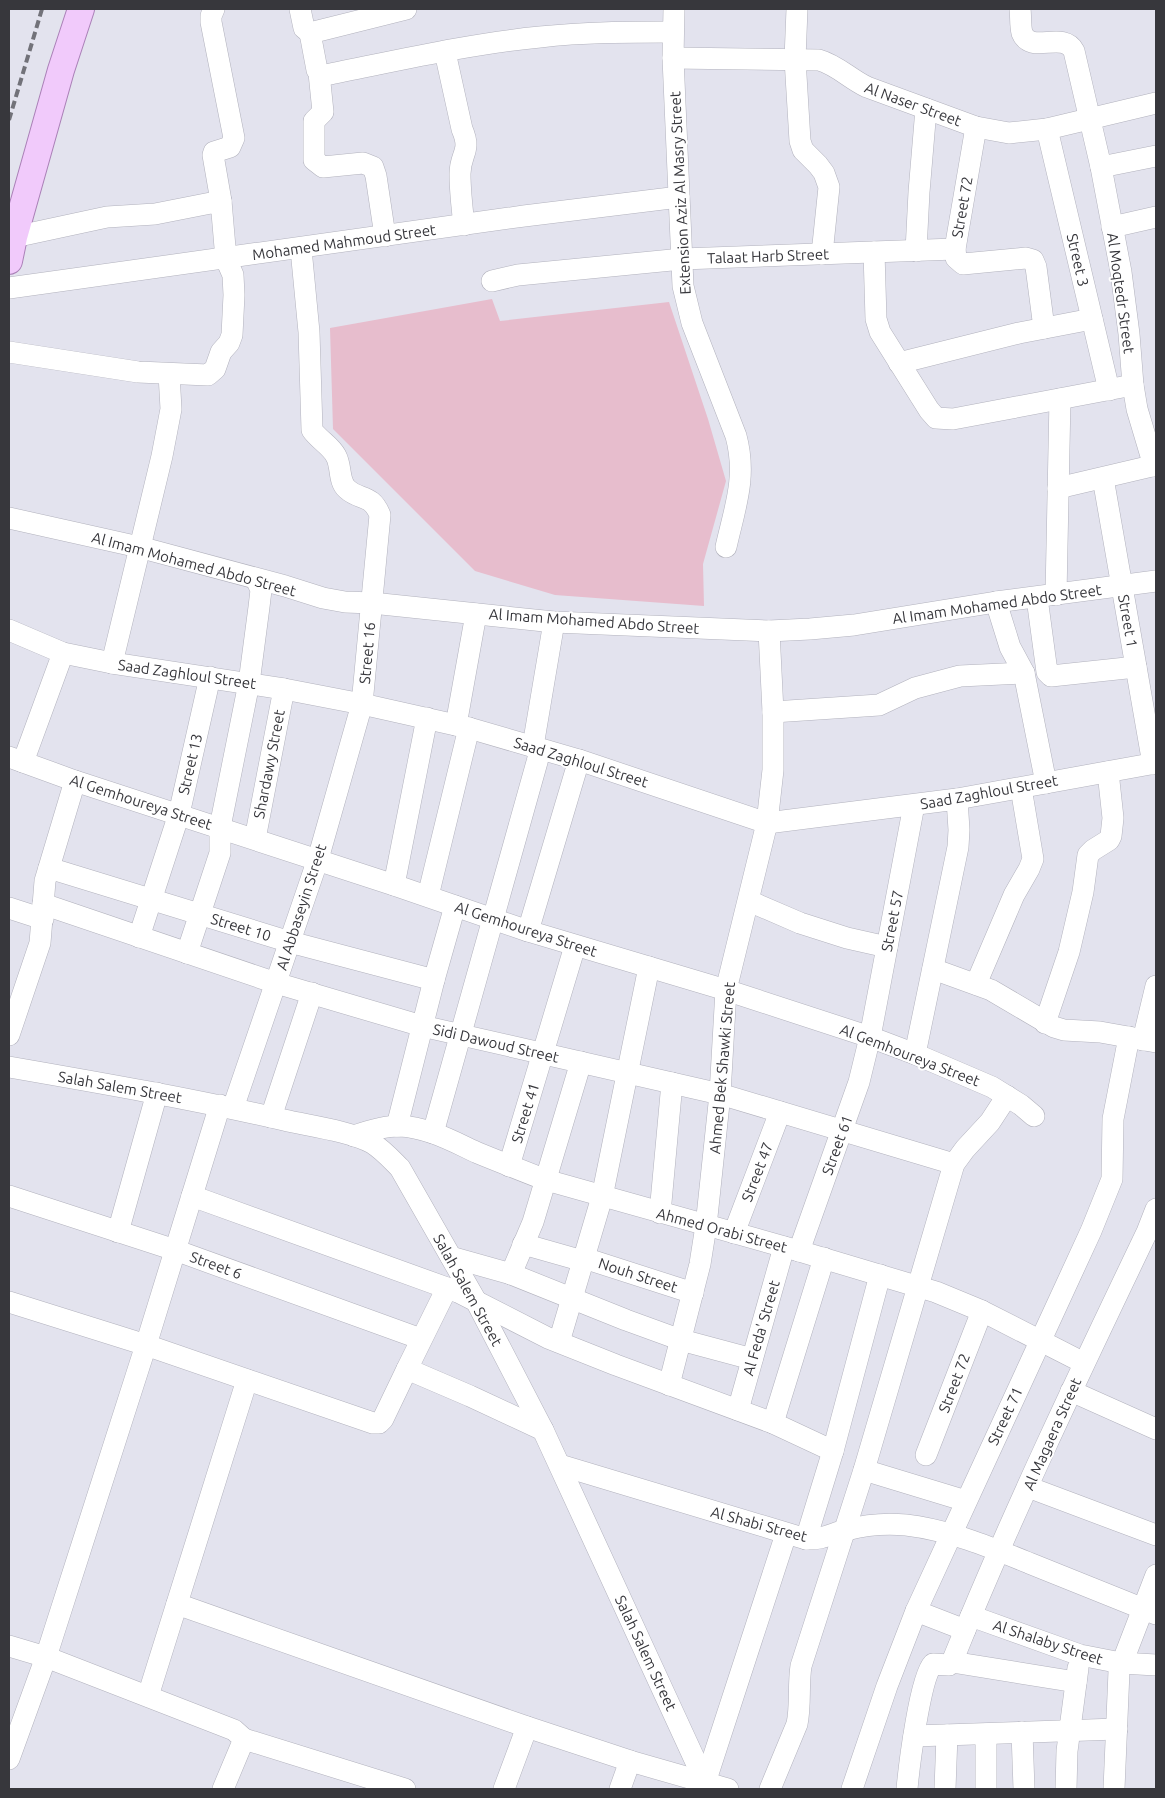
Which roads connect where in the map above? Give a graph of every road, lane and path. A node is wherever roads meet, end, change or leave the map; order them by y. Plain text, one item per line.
1 (67, 9) edge
2 (81, 9) edge
3 (214, 9) edge
4 (300, 9) edge
5 (406, 9) edge
6 (674, 9) edge
7 (797, 9) edge
8 (1020, 9) edge
9 (673, 32) junction
10 (310, 33) junction
11 (445, 52) junction
12 (673, 58) junction
13 (795, 59) junction
14 (320, 74) junction
15 (1156, 103) edge
16 (926, 109) junction
17 (1090, 119) junction
18 (976, 127) junction
19 (1047, 129) junction
20 (1156, 156) edge
21 (1100, 167) junction
22 (678, 197) junction
23 (221, 201) junction
24 (9, 204) edge
25 (1156, 217) edge
26 (464, 225) junction
27 (1112, 227) junction
28 (385, 236) junction
29 (300, 248) junction
30 (11, 249) edge
31 (955, 249) junction
32 (916, 250) junction
33 (874, 252) junction
34 (822, 254) junction
35 (226, 259) junction
36 (682, 259) junction
37 (492, 280) dead end
38 (9, 288) edge
39 (1092, 319) junction
40 (1044, 328) junction
41 (9, 352) edge
42 (898, 363) junction
43 (168, 374) junction
44 (1132, 385) junction
45 (1108, 390) junction
46 (1060, 399) junction
47 (1155, 466) edge
48 (1103, 478) junction
49 (1058, 488) junction
50 (9, 518) edge
51 (139, 547) junction
52 (726, 547) dead end
53 (256, 578) junction
54 (1156, 581) edge
55 (1122, 586) junction
56 (1046, 596) junction
57 (996, 602) junction
58 (372, 603) junction
59 (476, 614) junction
60 (554, 622) junction
61 (9, 630) edge
62 (769, 630) junction
63 (64, 653) junction
64 (112, 663) junction
65 (1136, 667) junction
66 (1024, 673) junction
67 (210, 677) junction
68 (249, 683) junction
69 (284, 689) junction
70 (362, 704) junction
71 (773, 712) junction
72 (427, 718) junction
73 (462, 726) junction
74 (533, 746) junction
75 (16, 760) edge
76 (579, 760) junction
77 (1155, 764) edge
78 (1108, 772) junction
79 (75, 781) junction
80 (1046, 783) junction
81 (1021, 788) junction
82 (957, 799) junction
83 (914, 805) junction
84 (179, 814) junction
85 (767, 823) junction
86 (220, 827) junction
87 (255, 839) junction
88 (318, 860) junction
89 (49, 868) junction
90 (394, 884) junction
91 (428, 896) junction
92 (151, 899) junction
93 (749, 901) junction
94 (455, 906) junction
95 (9, 908) edge
96 (43, 911) junction
97 (199, 914) junction
98 (494, 919) junction
99 (528, 931) junction
100 (139, 937) junction
101 (290, 942) junction
102 (575, 946) junction
103 (887, 947) junction
104 (187, 953) junction
105 (649, 967) junction
106 (933, 969) junction
107 (434, 980) junction
108 (276, 982) junction
109 (976, 984) junction
110 (1156, 986) edge
111 (726, 990) junction
112 (312, 993) junction
113 (1045, 1023) junction
114 (422, 1026) junction
115 (9, 1035) edge
116 (460, 1036) junction
117 (870, 1036) junction
118 (1143, 1039) edge
119 (544, 1054) junction
120 (915, 1054) junction
121 (581, 1062) junction
122 (9, 1067) edge
123 (628, 1073) junction
124 (672, 1083) junction
125 (157, 1093) junction
126 (720, 1094) junction
127 (1007, 1096) junction
128 (226, 1106) junction
129 (780, 1112) junction
130 (1034, 1116) dead end
131 (271, 1117) junction
132 (397, 1126) junction
133 (843, 1130) junction
134 (432, 1133) junction
135 (354, 1136) junction
136 (954, 1164) junction
137 (509, 1166) junction
138 (546, 1180) junction
139 (9, 1196) edge
140 (192, 1196) junction
141 (602, 1197) junction
142 (1156, 1209) edge
143 (660, 1213) junction
144 (706, 1226) junction
145 (118, 1232) junction
146 (734, 1233) junction
147 (523, 1244) junction
148 (791, 1249) junction
149 (175, 1250) junction
150 (451, 1257) junction
151 (824, 1258) junction
152 (583, 1259) junction
153 (511, 1274) junction
154 (880, 1275) junction
155 (918, 1287) junction
156 (447, 1288) junction
157 (693, 1293) junction
158 (571, 1298) junction
159 (476, 1301) junction
160 (9, 1302) edge
161 (982, 1311) junction
162 (422, 1339) junction
163 (681, 1340) junction
164 (1040, 1340) junction
165 (559, 1342) junction
166 (146, 1345) junction
167 (752, 1359) junction
168 (1084, 1363) junction
169 (407, 1368) junction
170 (247, 1380) junction
171 (669, 1385) junction
172 (1071, 1391) junction
173 (738, 1410) junction
174 (772, 1423) junction
175 (1156, 1429) edge
176 (543, 1430) junction
177 (833, 1451) junction
178 (926, 1454) dead end
179 (560, 1466) junction
180 (864, 1470) junction
181 (1028, 1487) junction
182 (966, 1501) junction
183 (844, 1530) junction
184 (951, 1534) junction
185 (1156, 1536) edge
186 (796, 1537) junction
187 (999, 1551) junction
188 (1156, 1575) edge
189 (177, 1604) junction
190 (916, 1611) junction
191 (1150, 1611) edge
192 (968, 1623) junction
193 (9, 1646) edge
194 (1080, 1655) junction
195 (46, 1657) junction
196 (952, 1662) junction
197 (1121, 1664) junction
198 (1156, 1665) edge
199 (1076, 1682) junction
200 (148, 1696) junction
201 (527, 1728) junction
202 (1117, 1729) junction
203 (1069, 1731) junction
204 (1022, 1732) junction
205 (986, 1734) junction
206 (947, 1735) junction
207 (914, 1736) junction
208 (244, 1739) junction
209 (9, 1759) edge
210 (630, 1761) junction
211 (704, 1786) edge
212 (223, 1789) edge
213 (405, 1789) edge
214 (504, 1789) edge
215 (620, 1789) edge
216 (728, 1789) edge
217 (770, 1789) edge
218 (852, 1789) edge
219 (906, 1789) edge
220 (946, 1789) edge
221 (986, 1789) edge
222 (1024, 1789) edge
223 (1066, 1789) edge
224 (1114, 1789) edge

1 - 24 main road
2 - 30 main road
3 - 23 street
4 - 10 street
5 - 10 street
6 - 9 street, Extension Aziz Al Masry Street
7 - 13 street
8 - 17 street, Al Moqtedr Street
9 - 11 street
9 - 12 street, Extension Aziz Al Masry Street
10 - 14 street
11 - 14 street
11 - 26 street
12 - 13 street, Al Naser Street
12 - 22 street, Extension Aziz Al Masry Street
13 - 16 street, Al Naser Street
13 - 34 street
14 - 28 street
15 - 17 street, Al Naser Street
16 - 18 street, Al Naser Street
16 - 32 street
17 - 19 street, Al Naser Street
17 - 21 street, Al Moqtedr Street
18 - 19 street, Al Naser Street
18 - 31 street, Street 72
19 - 39 street, Street 3
20 - 21 street
21 - 27 street, Al Moqtedr Street
22 - 26 street, Mohamed Mahmoud Street
22 - 36 street, Extension Aziz Al Masry Street
23 - 30 street
23 - 35 street
25 - 27 street
26 - 28 street, Mohamed Mahmoud Street
27 - 44 street, Al Moqtedr Street
28 - 29 street, Mohamed Mahmoud Street
29 - 35 street, Mohamed Mahmoud Street
29 - 58 street, Street 16
31 - 32 street, Talaat Harb Street
31 - 40 street, Street 72
32 - 33 street, Talaat Harb Street
33 - 34 street, Talaat Harb Street
33 - 42 street
34 - 36 street, Talaat Harb Street
35 - 38 street, Mohamed Mahmoud Street
35 - 43 street
36 - 37 street, Talaat Harb Street
36 - 52 street, Extension Aziz Al Masry Street
39 - 40 street
39 - 45 street, Street 3
40 - 42 street
41 - 43 street
42 - 46 street
43 - 51 street
44 - 45 street
44 - 47 street, Al Moqtedr Street
45 - 46 street
46 - 49 street
47 - 48 street
48 - 49 street
48 - 55 street, Street 1
49 - 56 street
50 - 51 street, Al Imam Mohamed Abdo Street
51 - 53 street, Al Imam Mohamed Abdo Street
51 - 64 street
53 - 58 street, Al Imam Mohamed Abdo Street
53 - 68 street
54 - 55 street, Al Imam Mohamed Abdo Street
55 - 56 street, Al Imam Mohamed Abdo Street
55 - 65 street, Street 1
56 - 57 street, Al Imam Mohamed Abdo Street
56 - 65 street
57 - 62 street, Al Imam Mohamed Abdo Street
57 - 66 street
58 - 59 street, Al Imam Mohamed Abdo Street
58 - 70 street, Street 16
59 - 60 street, Al Imam Mohamed Abdo Street
59 - 73 street
60 - 62 street, Al Imam Mohamed Abdo Street
60 - 74 street
61 - 63 street, Saad Zaghloul Street
62 - 71 street, Ahmed Bek Shawki Street
63 - 64 street, Saad Zaghloul Street
63 - 75 street
64 - 67 street, Saad Zaghloul Street
65 - 77 street, Street 1
66 - 71 street
66 - 80 street
67 - 68 street, Saad Zaghloul Street
67 - 84 street, Street 13
68 - 69 street, Saad Zaghloul Street
68 - 86 street
69 - 70 street, Saad Zaghloul Street
69 - 87 street, Shardawy Street
70 - 72 street, Saad Zaghloul Street
70 - 88 street, Al Abbaseyin Street
71 - 85 street, Ahmed Bek Shawki Street
72 - 73 street, Saad Zaghloul Street
72 - 90 street
73 - 74 street, Saad Zaghloul Street
73 - 91 street
74 - 76 street, Saad Zaghloul Street
74 - 98 street
75 - 79 street, Al Gemhoureya Street
76 - 85 street, Saad Zaghloul Street
76 - 99 street
77 - 78 street, Saad Zaghloul Street
78 - 80 street, Saad Zaghloul Street
78 - 113 street
79 - 84 street, Al Gemhoureya Street
79 - 89 street
80 - 81 street, Saad Zaghloul Street
81 - 82 street, Saad Zaghloul Street
81 - 109 street
82 - 83 street, Saad Zaghloul Street
82 - 106 street
83 - 85 street, Saad Zaghloul Street
83 - 103 street, Street 57
84 - 86 street, Al Gemhoureya Street
84 - 92 street, Street 13
85 - 93 street, Ahmed Bek Shawki Street
86 - 87 street, Al Gemhoureya Street
86 - 97 street
87 - 88 street, Al Gemhoureya Street
88 - 90 street, Al Gemhoureya Street
88 - 101 street, Al Abbaseyin Street
89 - 92 street, Street 10
89 - 96 street
90 - 91 street, Al Gemhoureya Street
91 - 94 street, Al Gemhoureya Street
92 - 97 street, Street 10
92 - 100 street, Street 13
93 - 103 street
93 - 111 street, Ahmed Bek Shawki Street
94 - 98 street, Al Gemhoureya Street
94 - 107 street
95 - 96 street, Sidi Dawoud Street
96 - 100 street, Sidi Dawoud Street
96 - 115 street
97 - 101 street, Street 10
97 - 104 street
98 - 99 street, Al Gemhoureya Street
98 - 116 street
99 - 102 street, Al Gemhoureya Street
100 - 104 street, Sidi Dawoud Street
101 - 107 street, Street 10
101 - 108 street, Al Abbaseyin Street
102 - 105 street, Al Gemhoureya Street
102 - 119 street, Street 41
103 - 117 street, Street 57
104 - 108 street, Sidi Dawoud Street
105 - 111 street, Al Gemhoureya Street
105 - 123 street
106 - 109 street
106 - 120 street
107 - 114 street
108 - 112 street, Sidi Dawoud Street
108 - 128 street, Al Abbaseyin Street
109 - 113 street
110 - 118 street, Street 71
111 - 117 street, Al Gemhoureya Street
111 - 126 street, Ahmed Bek Shawki Street
112 - 114 street, Sidi Dawoud Street
112 - 131 street
113 - 118 street
114 - 116 street, Sidi Dawoud Street
114 - 132 street
116 - 119 street, Sidi Dawoud Street
116 - 134 street
117 - 120 street, Al Gemhoureya Street
117 - 133 street, Street 61
118 - 164 street, Street 71
119 - 121 street, Sidi Dawoud Street
119 - 137 street, Street 41
120 - 127 street, Al Gemhoureya Street
121 - 123 street, Sidi Dawoud Street
121 - 138 street
122 - 125 street, Salah Salem Street
123 - 124 street, Sidi Dawoud Street
123 - 141 street
124 - 126 street, Sidi Dawoud Street
124 - 143 street
125 - 128 street, Salah Salem Street
125 - 145 street
126 - 129 street, Sidi Dawoud Street
126 - 144 street, Ahmed Bek Shawki Street
127 - 130 street, Al Gemhoureya Street
127 - 136 street
128 - 131 street, Salah Salem Street
128 - 140 street, Al Abbaseyin Street
129 - 133 street, Sidi Dawoud Street
129 - 146 street, Street 47
131 - 135 street, Salah Salem Street
132 - 134 street, Ahmed Orabi Street
132 - 135 street, Ahmed Orabi Street
133 - 136 street, Sidi Dawoud Street
133 - 148 street, Street 61
134 - 137 street, Ahmed Orabi Street
135 - 150 street, Salah Salem Street
136 - 155 street
137 - 138 street, Ahmed Orabi Street
138 - 141 street, Ahmed Orabi Street
138 - 147 street
139 - 145 street, Street 6
140 - 149 street, Al Abbaseyin Street
140 - 156 street
141 - 143 street, Ahmed Orabi Street
141 - 152 street
142 - 168 street, Al Magaera Street
143 - 144 street, Ahmed Orabi Street
144 - 146 street, Ahmed Orabi Street
144 - 157 street, Ahmed Bek Shawki Street
145 - 149 street, Street 6
146 - 148 street, Ahmed Orabi Street
147 - 152 street, Nouh Street
147 - 153 street
148 - 151 street, Ahmed Orabi Street
148 - 167 street, Al Feda' Street
149 - 162 street, Street 6
149 - 166 street, Al Abbaseyin Street
150 - 153 street
150 - 159 street, Salah Salem Street
151 - 154 street, Ahmed Orabi Street
151 - 174 street
152 - 157 street, Nouh Street
152 - 158 street
153 - 158 street
154 - 155 street, Ahmed Orabi Street
154 - 177 street
155 - 161 street, Ahmed Orabi Street
155 - 180 street
156 - 159 street
156 - 162 street
157 - 163 street, Ahmed Bek Shawki Street
158 - 163 street
158 - 165 street
159 - 165 street
159 - 176 street, Salah Salem Street
160 - 166 street
161 - 164 street, Ahmed Orabi Street
161 - 178 street, Street 72
162 - 169 street
163 - 167 street
163 - 171 street, Ahmed Bek Shawki Street
164 - 168 street, Ahmed Orabi Street
164 - 182 street, Street 71
165 - 171 street
166 - 170 street
166 - 195 street, Al Abbaseyin Street
167 - 173 street, Al Feda' Street
168 - 172 street, Al Magaera Street
169 - 170 street
169 - 176 street
170 - 189 street
171 - 173 street
172 - 175 street
172 - 181 street, Al Magaera Street
173 - 174 street
174 - 177 street
176 - 179 street, Salah Salem Street
177 - 186 street
179 - 186 street, Al Shabi Street
179 - 211 street, Salah Salem Street
180 - 182 street
180 - 183 street
181 - 185 street
181 - 187 street, Al Magaera Street
182 - 184 street, Street 71
183 - 184 street, Al Shabi Street
183 - 186 street, Al Shabi Street
183 - 217 street
184 - 187 street, Al Shabi Street
184 - 190 street, Street 71
186 - 211 street
187 - 191 street, Al Shabi Street
187 - 192 street, Al Magaera Street
188 - 191 street
189 - 200 street
189 - 201 street
190 - 192 street, Al Shalaby Street
190 - 218 street, Street 71
191 - 197 street
192 - 194 street, Al Shalaby Street
192 - 196 street, Al Magaera Street
193 - 195 street
194 - 197 street, Al Shalaby Street
194 - 199 street
195 - 200 street
195 - 209 street, Al Abbaseyin Street
196 - 199 street
196 - 207 street
197 - 198 street, Al Shalaby Street
197 - 202 street
199 - 203 street
200 - 208 street
201 - 210 street
201 - 214 street
202 - 203 street
202 - 224 street
203 - 204 street
203 - 223 street
204 - 205 street
204 - 222 street
205 - 206 street
205 - 221 street
206 - 207 street
206 - 220 street
207 - 219 street
208 - 212 street
208 - 213 street
210 - 211 street
210 - 215 street
211 - 216 street

